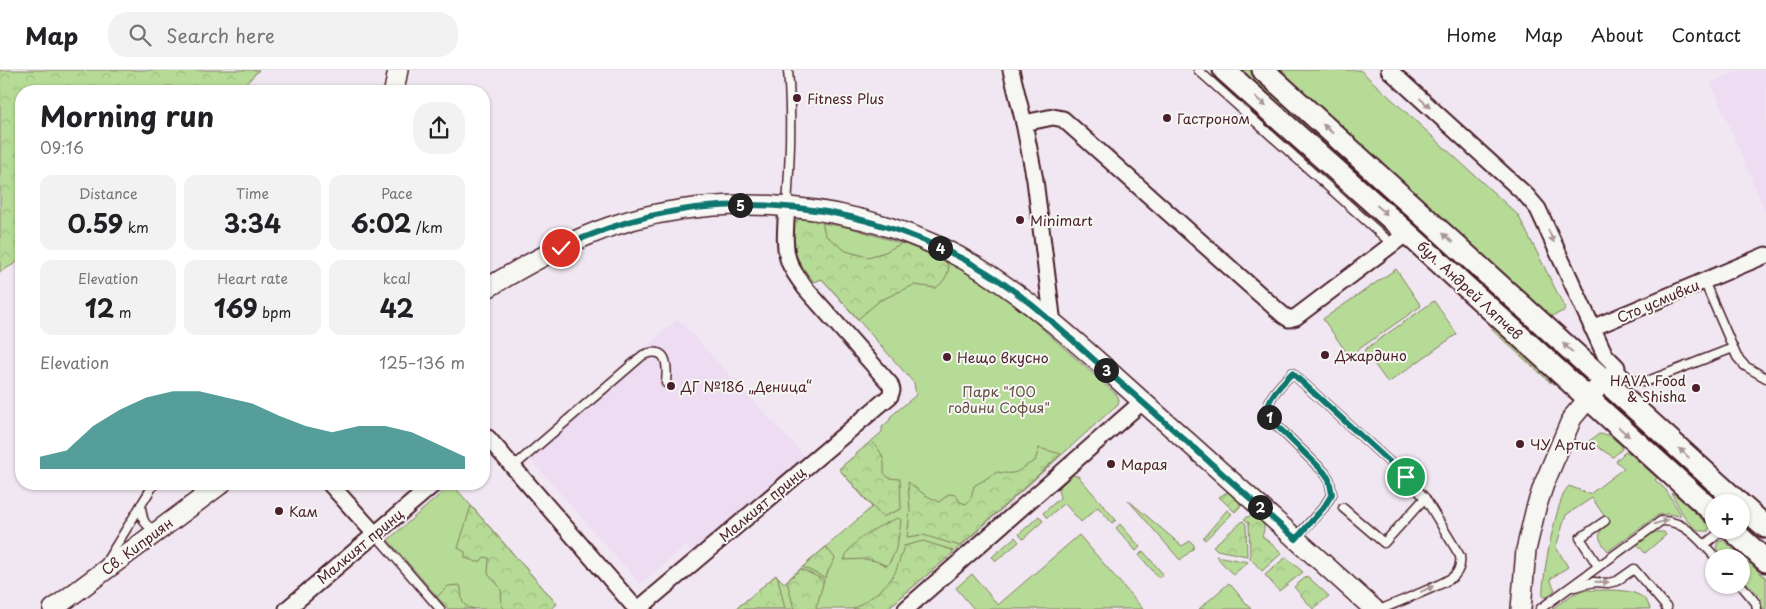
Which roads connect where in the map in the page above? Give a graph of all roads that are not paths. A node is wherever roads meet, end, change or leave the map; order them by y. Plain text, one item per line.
1 (398, 70) edge
2 (788, 70) edge
3 (1011, 70) edge
4 (1198, 70) edge
5 (1224, 70) edge
6 (1263, 70) edge
7 (1388, 70) edge
8 (395, 85) edge
9 (1024, 123) junction
10 (787, 206) junction
11 (1400, 238) junction
12 (1766, 255) edge
13 (1704, 281) junction
14 (490, 286) edge
15 (1053, 324) junction
16 (1592, 328) junction
17 (1733, 348) junction
18 (1766, 370) edge
19 (1756, 373) junction
20 (1611, 374) junction
21 (1766, 378) edge
22 (666, 383) dead end
23 (1588, 399) junction
24 (1142, 402) junction
25 (490, 440) edge
26 (513, 467) junction
27 (150, 490) edge
28 (213, 490) edge
29 (335, 490) edge
30 (427, 490) edge
31 (1730, 494) edge
32 (1424, 498) junction
33 (141, 505) junction
34 (1705, 505) edge
35 (1343, 508) dead end
36 (1750, 513) edge
37 (1605, 520) dead end
38 (1766, 528) edge
39 (160, 530) junction
40 (374, 534) junction
41 (1296, 539) junction
42 (1712, 539) edge
43 (1742, 539) edge
44 (1704, 545) junction
45 (1708, 549) edge
46 (1766, 561) edge
47 (1598, 566) junction
48 (97, 576) junction
49 (1567, 590) junction
50 (1748, 594) edge
51 (1666, 608) edge
52 (53, 609) edge
53 (287, 609) edge
54 (440, 609) edge
55 (906, 609) edge
56 (1374, 609) edge
57 (1382, 609) edge
58 (1521, 609) edge
59 (1540, 609) edge
60 (1757, 609) edge

1 - 8 street
2 - 10 lane
3 - 9 street
4 - 11 lane
5 -> 11 main road, бул. Андрей Ляпчев
20 -> 6 main road, бул. Андрей Ляпчев
7 -> 16 street
9 - 11 street
9 - 15 street
10 - 14 street
10 - 15 street
10 - 26 street, Малкият принц
11 - 23 main road, бул. Андрей Ляпчев
12 - 13 street, Сто усмивки
13 - 16 street, Сто усмивки
13 - 17 lane
15 - 24 street
16 - 20 street
17 - 19 lane
17 - 20 lane
18 - 19 lane
19 - 21 lane
20 - 23 street
31 -> 20 main road, бул. Андрей Ляпчев
22 - 26 lane
23 -> 34 main road, бул. Андрей Ляпчев
23 - 58 street
24 - 41 street
24 - 55 street
25 - 26 street, Малкият принц
27 - 33 lane
28 - 39 street, Св. Киприян
29 - 40 street
30 - 40 street, Малкият принц
32 - 35 lane
32 - 41 lane
57 -> 32 lane
33 - 39 lane
33 - 48 lane
36 - 38 main road
37 - 47 lane
39 - 48 street, Св. Киприян
40 - 53 street, Малкият принц
40 - 54 lane
41 - 56 street
42 - 44 lane
43 - 46 main road
44 - 45 lane
47 -> 44 lane
47 - 49 lane
48 - 52 street, Св. Киприян
49 -> 51 lane
49 - 59 lane
50 - 60 lane

